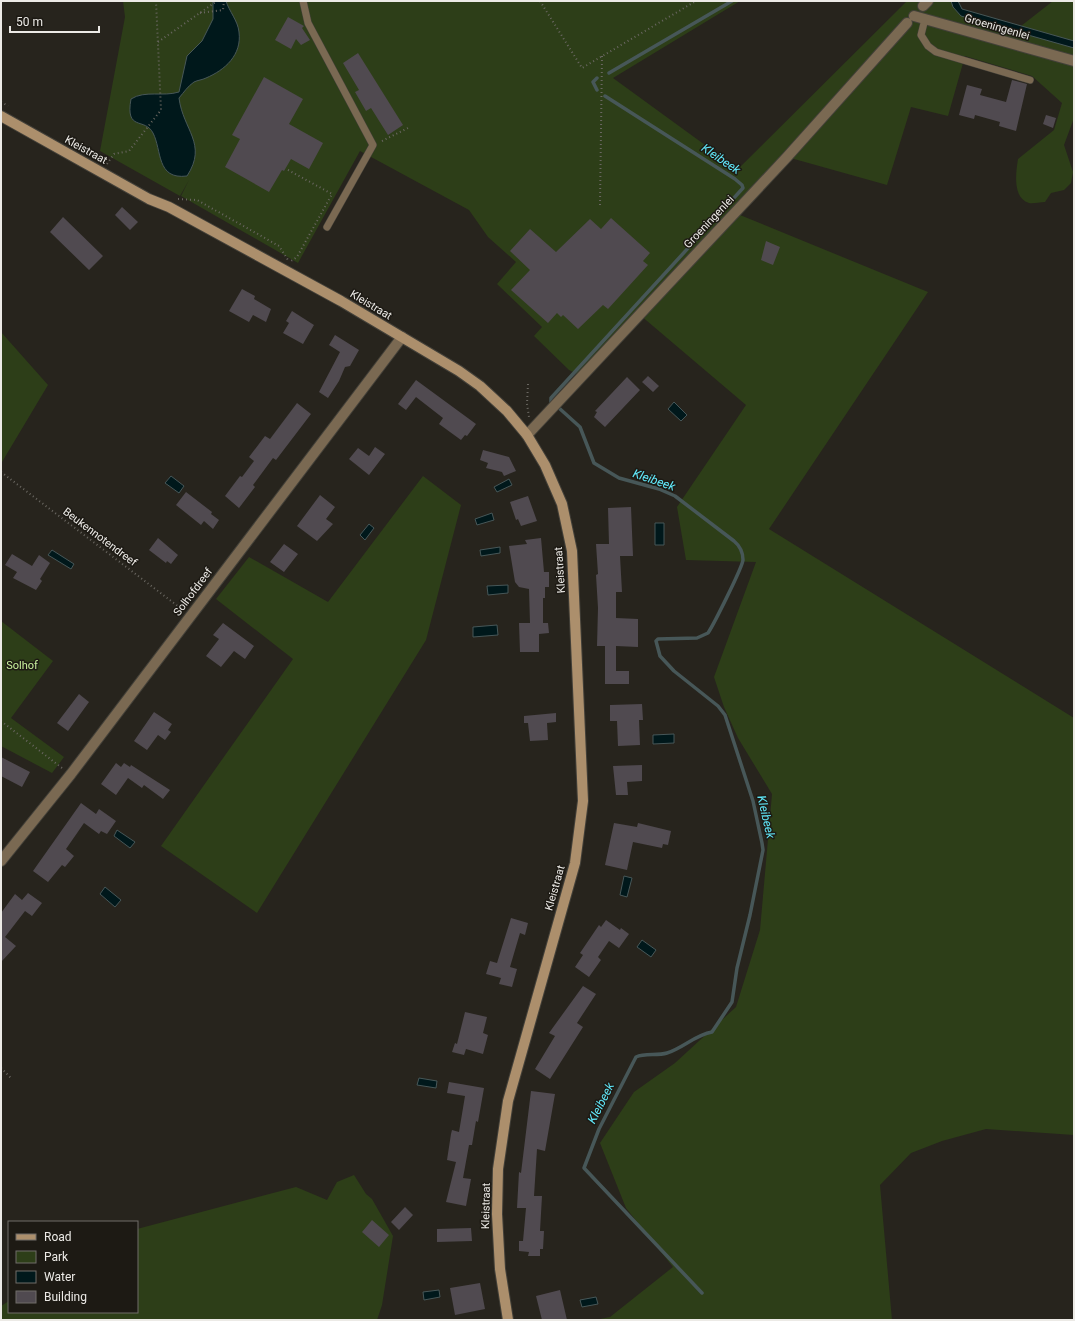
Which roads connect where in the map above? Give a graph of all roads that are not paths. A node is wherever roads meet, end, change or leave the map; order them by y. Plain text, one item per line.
1 (303, 1) edge
2 (914, 16) dead end
3 (925, 19) junction
4 (907, 24) dead end
5 (1074, 61) edge
6 (1030, 80) dead end
7 (1, 116) edge
8 (328, 228) dead end
9 (402, 337) junction
10 (526, 435) junction
11 (1, 861) edge
12 (508, 1320) edge

1 - 8 lane
2 - 3 street, Groeningenlei
3 - 5 street, Groeningenlei
3 - 6 lane
4 - 10 street, Groeningenlei
7 - 9 street, Kleistraat
9 - 10 street, Kleistraat
9 - 11 street, Solhofdreef
10 - 12 street, Kleistraat

